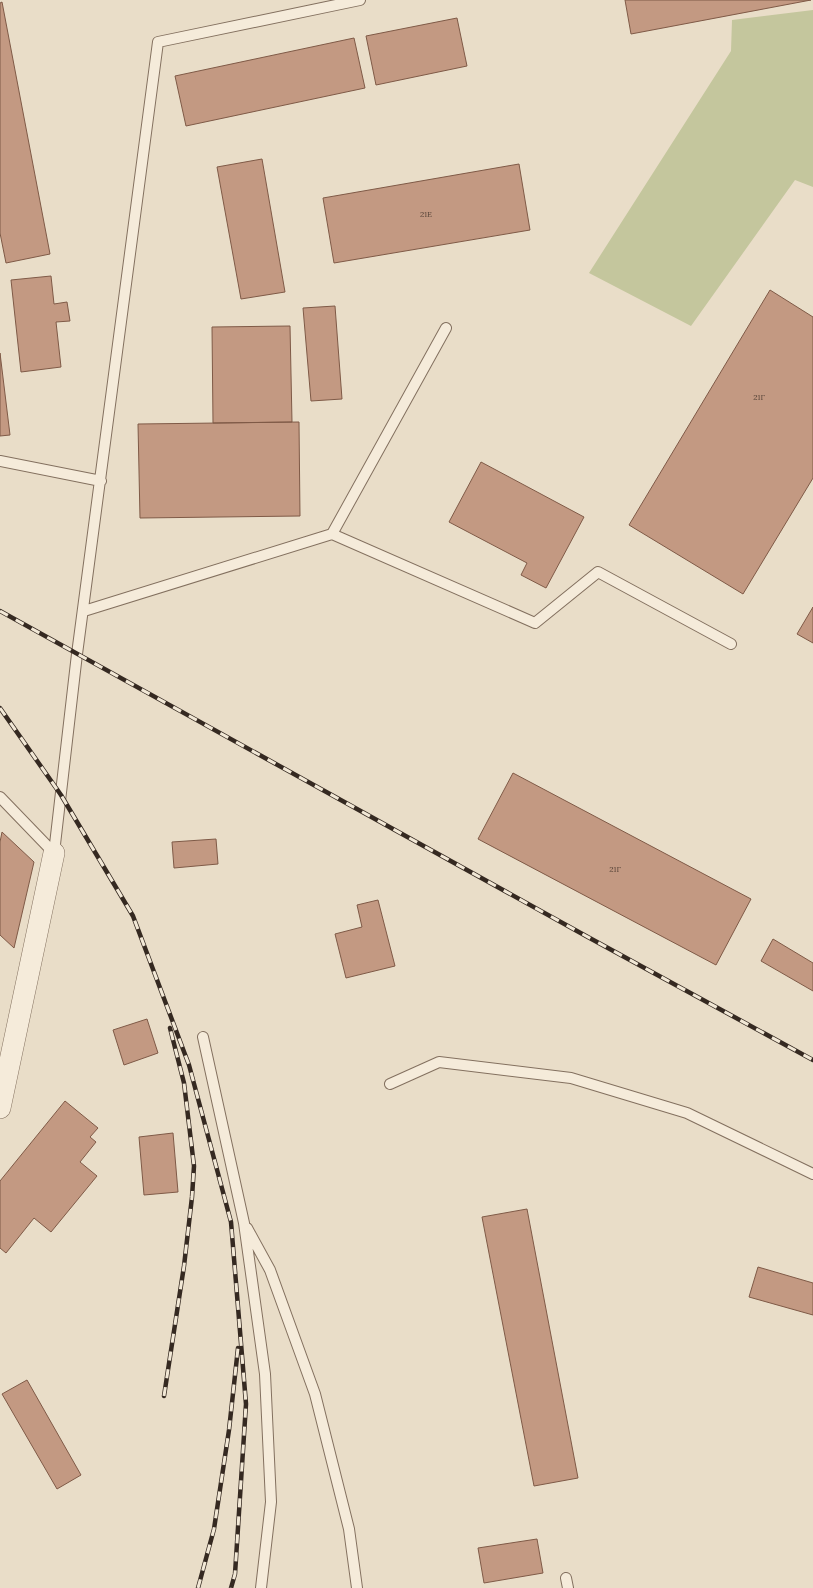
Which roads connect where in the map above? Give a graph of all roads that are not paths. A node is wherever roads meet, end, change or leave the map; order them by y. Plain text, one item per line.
1 (360, 0) edge
2 (446, 328) dead end
3 (0, 461) edge
4 (100, 481) junction
5 (332, 534) junction
6 (84, 611) junction
7 (731, 644) dead end
8 (0, 797) edge
9 (54, 853) junction
10 (203, 1037) dead end
11 (390, 1084) dead end
12 (0, 1108) edge
13 (813, 1174) edge
14 (244, 1223) junction
15 (260, 1588) edge
16 (357, 1588) edge

1 - 4 lane
2 - 5 lane
3 - 4 lane
4 - 6 lane
5 - 6 lane
5 - 7 lane
6 - 9 lane
8 - 9 lane
9 - 12 street
10 - 14 lane
11 - 13 lane
14 - 15 lane
14 - 16 lane

